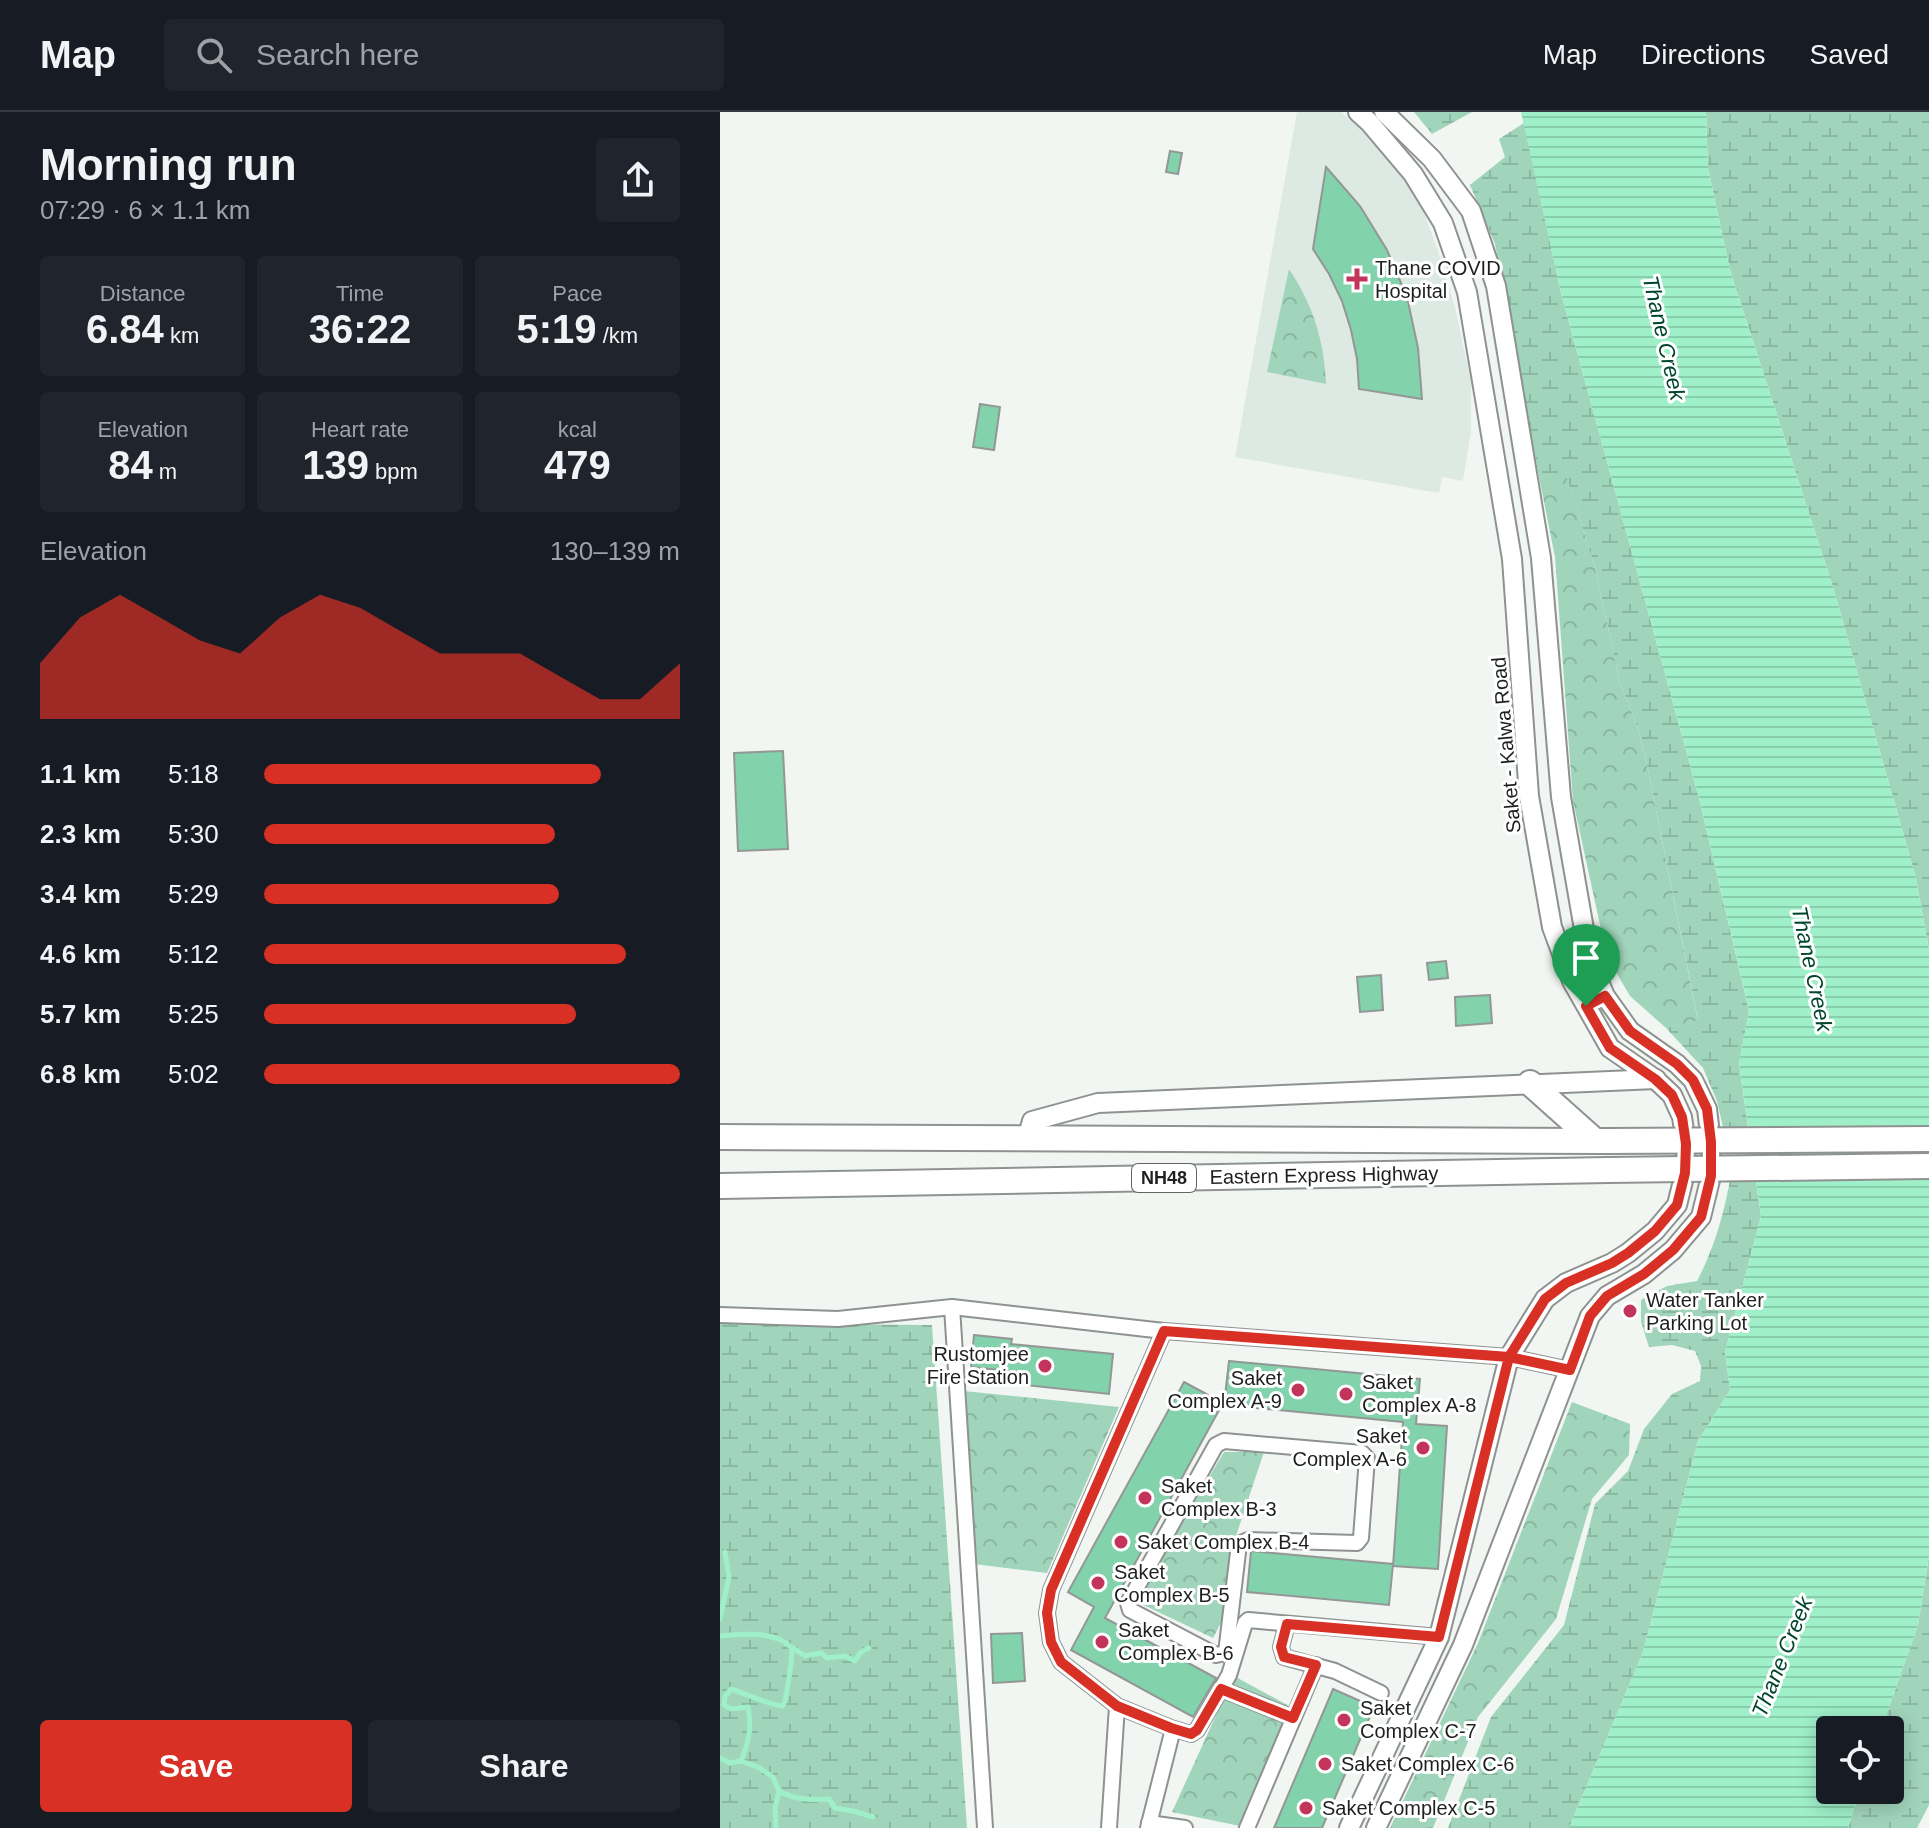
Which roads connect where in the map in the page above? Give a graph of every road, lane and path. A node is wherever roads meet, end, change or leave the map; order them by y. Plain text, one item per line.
1 (1358, 112) edge
2 (1384, 112) edge
3 (1432, 159) junction
4 (1413, 174) junction
5 (1543, 580) junction
6 (1514, 582) junction
7 (1605, 996) junction
8 (1586, 1006) junction
9 (1677, 1064) junction
10 (1655, 1079) junction
11 (1530, 1083) junction
12 (720, 1137) edge
13 (1027, 1138) junction
14 (1929, 1139) edge
15 (1601, 1141) junction
16 (1929, 1166) edge
17 (720, 1186) edge
18 (952, 1307) junction
19 (720, 1315) edge
20 (1164, 1331) junction
21 (1509, 1357) junction
22 (1570, 1370) junction
23 (1287, 1624) junction
24 (1439, 1637) junction
25 (1231, 1652) junction
26 (1316, 1665) junction
27 (1221, 1689) junction
28 (1381, 1693) dead end
29 (1117, 1706) junction
30 (1293, 1718) junction
31 (1173, 1729) junction
32 (1149, 1826) edge
33 (985, 1828) edge
34 (1109, 1828) edge
35 (1185, 1828) edge
36 (1247, 1828) edge
37 (1349, 1828) edge
38 (1376, 1828) edge

1 - 4 main road, Saket - Kalwa Road
2 - 3 main road
3 - 4 main road
3 - 5 main road
4 - 6 main road, Saket - Kalwa Road
5 - 6 main road
5 - 7 main road
6 - 8 main road, Saket - Kalwa Road
7 - 8 main road
7 - 9 main road
8 - 10 main road, Saket - Kalwa Road
9 - 10 main road
9 - 22 main road
10 - 11 main road
10 - 21 main road, Saket - Kalwa Road
11 - 13 main road
11 - 15 highway
12 - 13 highway, Eastern Express Highway / NH48
13 - 15 highway, Eastern Express Highway / NH48
14 - 15 highway, Eastern Express Highway / NH48, bridge
16 - 17 highway, Eastern Express Highway / NH48, bridge
18 - 19 street
18 - 20 street
18 - 33 street
20 - 21 street
20 - 29 street
21 - 22 street
21 - 24 main road, Saket - Kalwa Road
22 - 38 main road
23 - 24 street
23 - 25 street
23 - 26 street
24 - 37 main road, Saket - Kalwa Road
25 - 25 street
25 - 27 street
26 - 28 street
26 - 30 street
27 - 30 street
27 - 31 street
29 - 31 street
29 - 34 street
30 - 36 street
31 - 32 street
32 - 35 street

